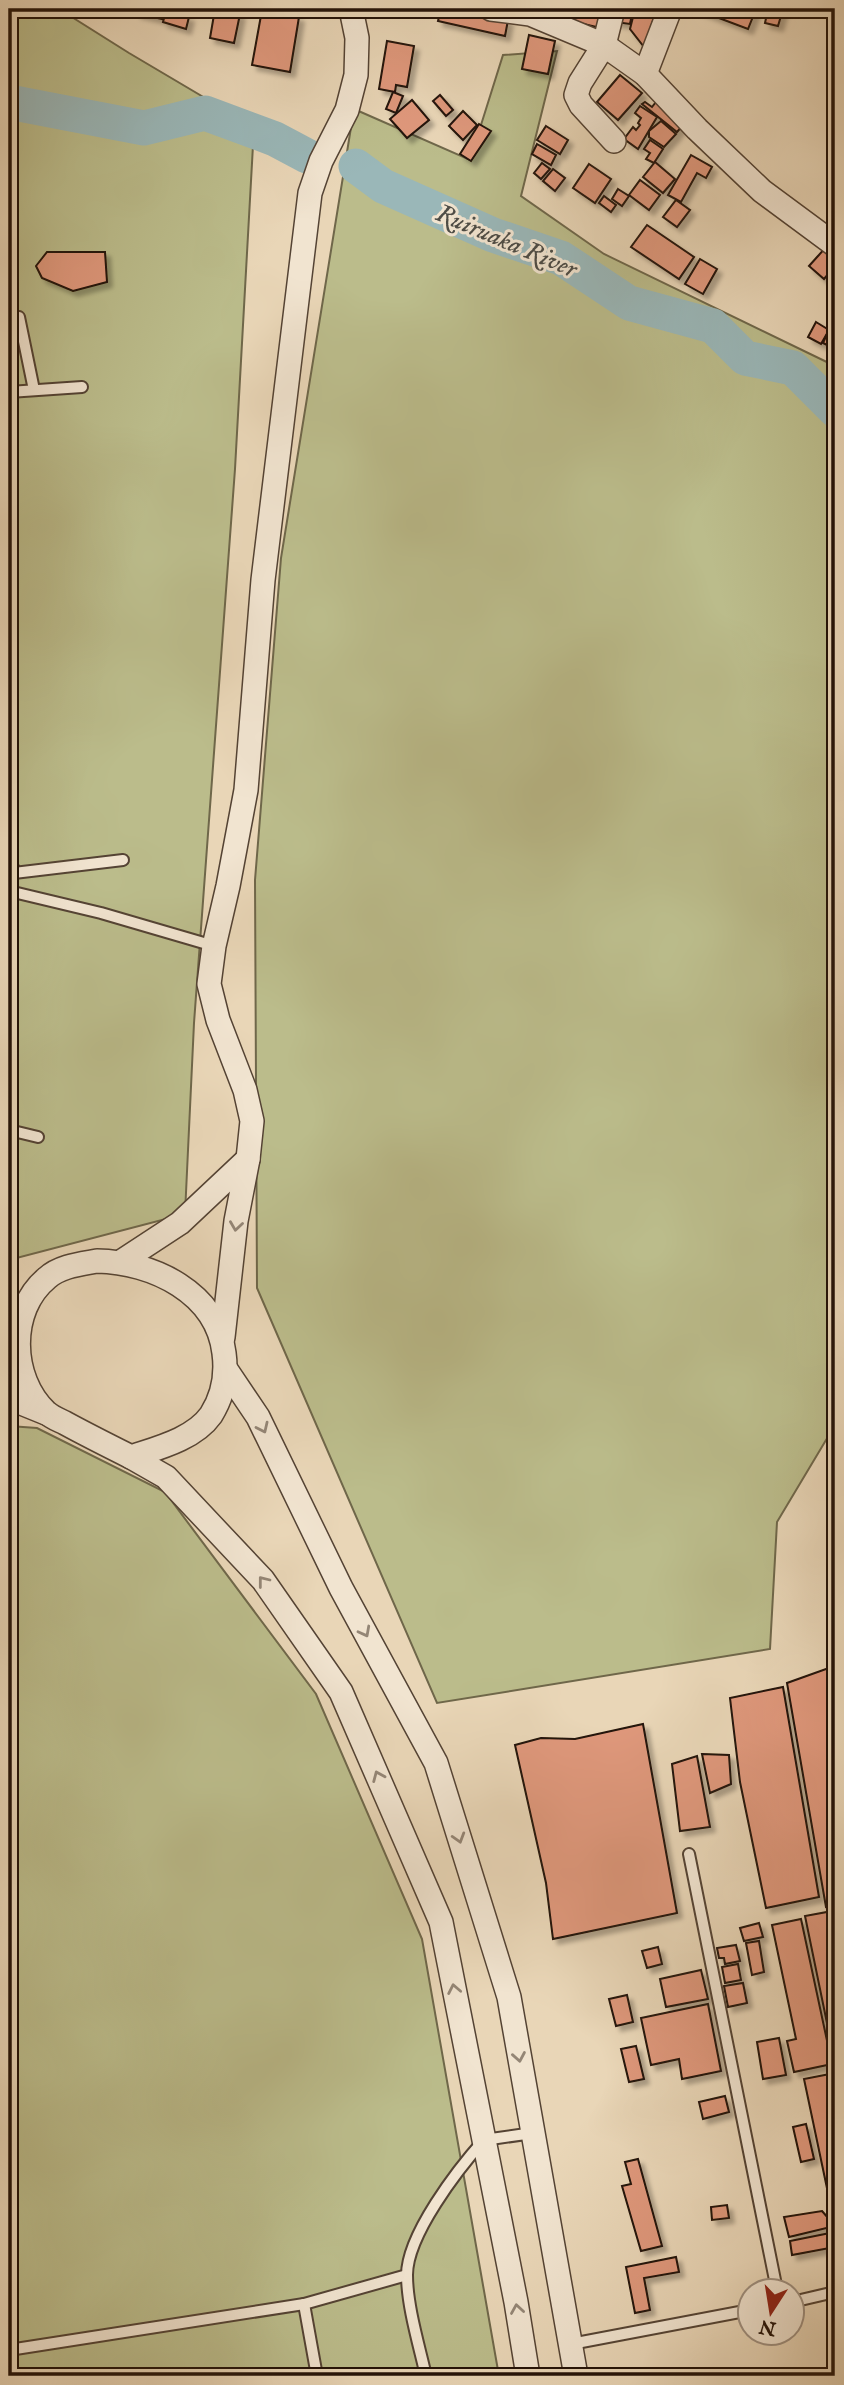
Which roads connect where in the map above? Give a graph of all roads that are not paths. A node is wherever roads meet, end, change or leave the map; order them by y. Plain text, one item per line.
1 (351, 9) edge
2 (491, 9) edge
3 (612, 9) edge
4 (670, 9) edge
5 (604, 45) junction
6 (645, 74) junction
7 (614, 141) dead end
8 (835, 245) edge
9 (19, 317) dead end
10 (82, 387) dead end
11 (34, 390) junction
12 (9, 392) edge
13 (123, 860) dead end
14 (9, 862) edge
15 (14, 873) junction
16 (9, 890) edge
17 (214, 946) junction
18 (9, 1129) edge
19 (38, 1137) dead end
20 (248, 1159) junction
21 (122, 1261) junction
22 (20, 1296) edge
23 (223, 1337) junction
24 (227, 1371) junction
25 (9, 1398) edge
26 (46, 1413) junction
27 (131, 1457) junction
28 (690, 1854) dead end
29 (533, 2133) junction
30 (484, 2140) junction
31 (407, 2275) junction
32 (774, 2276) edge
33 (835, 2292) edge
34 (806, 2299) edge
35 (303, 2304) junction
36 (736, 2313) edge
37 (571, 2344) junction
38 (9, 2350) edge
39 (317, 2376) edge
40 (426, 2376) edge
41 (528, 2376) edge
42 (576, 2376) edge

1 - 17 street
2 - 5 street
3 - 5 street
4 - 6 street
5 - 6 street
5 - 7 street
6 - 8 street
9 - 11 lane
10 - 11 lane
11 - 12 lane
13 - 15 lane
14 - 15 lane
15 - 16 lane
16 - 17 lane
17 - 20 street
18 - 19 lane
20 - 21 street
20 -> 23 street
21 - 22 street
21 - 23 street
22 - 26 street
23 - 24 street
24 - 27 street
24 -> 29 street
25 - 26 street
26 - 27 street
30 -> 27 street
28 - 32 lane
29 - 30 lane
29 - 37 street
30 - 31 lane
41 -> 30 street
31 - 35 lane
31 - 40 lane
33 - 34 lane
35 - 38 lane
35 - 39 lane
36 - 37 lane
37 - 42 street

